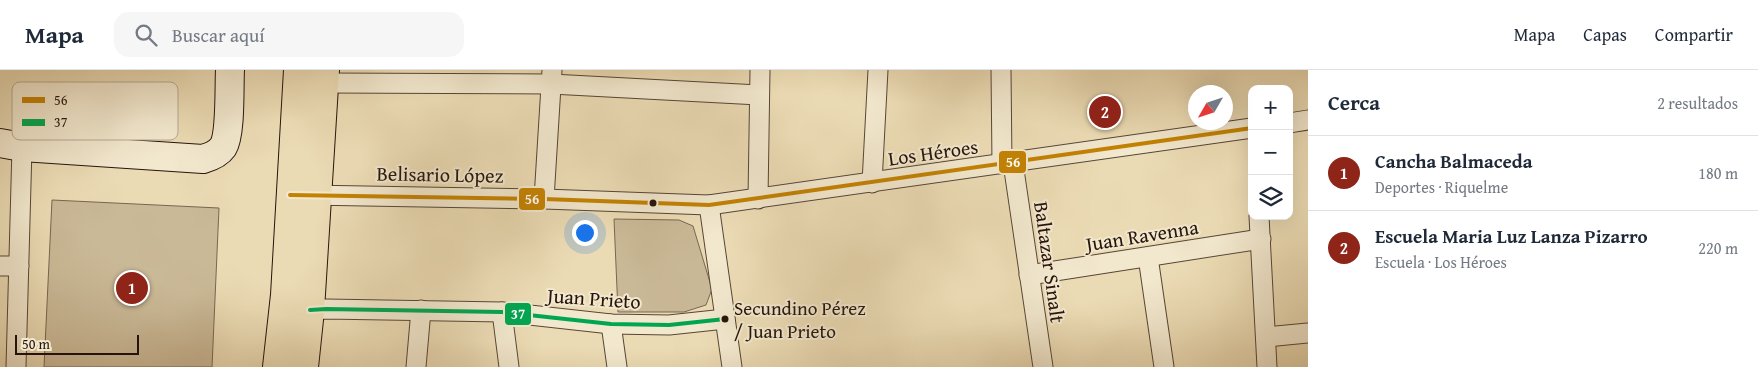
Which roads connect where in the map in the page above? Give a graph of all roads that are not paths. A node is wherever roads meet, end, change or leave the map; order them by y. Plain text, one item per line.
1 (230, 70) edge
2 (298, 70) edge
3 (760, 70) edge
4 (878, 70) edge
5 (1002, 70) edge
6 (324, 76) edge
7 (454, 76) edge
8 (552, 77) edge
9 (759, 95) junction
10 (1308, 120) edge
11 (1293, 122) edge
12 (1248, 129) edge
13 (11, 145) edge
14 (1008, 164) junction
15 (872, 183) junction
16 (317, 194) junction
17 (290, 195) junction
18 (544, 198) junction
19 (758, 200) junction
20 (709, 205) junction
21 (1259, 220) edge
22 (1261, 239) junction
23 (1148, 257) junction
24 (0, 266) edge
25 (19, 266) junction
26 (1029, 275) junction
27 (310, 310) junction
28 (421, 310) junction
29 (502, 312) junction
30 (725, 319) junction
31 (611, 324) junction
32 (1308, 333) edge
33 (1266, 337) junction
34 (16, 367) edge
35 (277, 367) edge
36 (304, 367) edge
37 (416, 367) edge
38 (510, 367) edge
39 (617, 367) edge
40 (732, 367) edge
41 (1043, 367) edge
42 (1164, 367) edge
43 (1267, 367) edge

1 - 13 street
2 - 17 main road
3 - 9 street
4 - 15 street
5 - 14 street, Baltazar Sinalt
6 - 7 street
6 - 16 main road
7 - 8 street
8 - 9 street
8 - 18 street
9 - 19 street
10 - 11 street
12 - 14 street, Los Héroes
13 - 25 street
14 - 15 street, Los Héroes
14 - 26 street, Baltazar Sinalt
15 - 19 street, Los Héroes
16 - 17 street, Belisario López
16 - 18 street, Belisario López
16 - 27 main road
17 - 35 main road
18 - 20 street, Belisario López
19 - 20 street, Los Héroes
20 - 30 street
21 - 22 street
22 - 23 street, Juan Ravenna
22 - 33 street
23 - 26 street, Juan Ravenna
23 - 42 street
24 - 25 street
25 - 34 street
26 - 41 street, Baltazar Sinalt
27 - 28 street, Juan Prieto
27 - 36 main road
28 - 29 street, Juan Prieto
28 - 37 street
29 - 31 street, Juan Prieto
29 - 38 street
30 - 31 street, Juan Prieto
30 - 40 street
31 - 39 street
32 - 33 street
33 - 43 street

